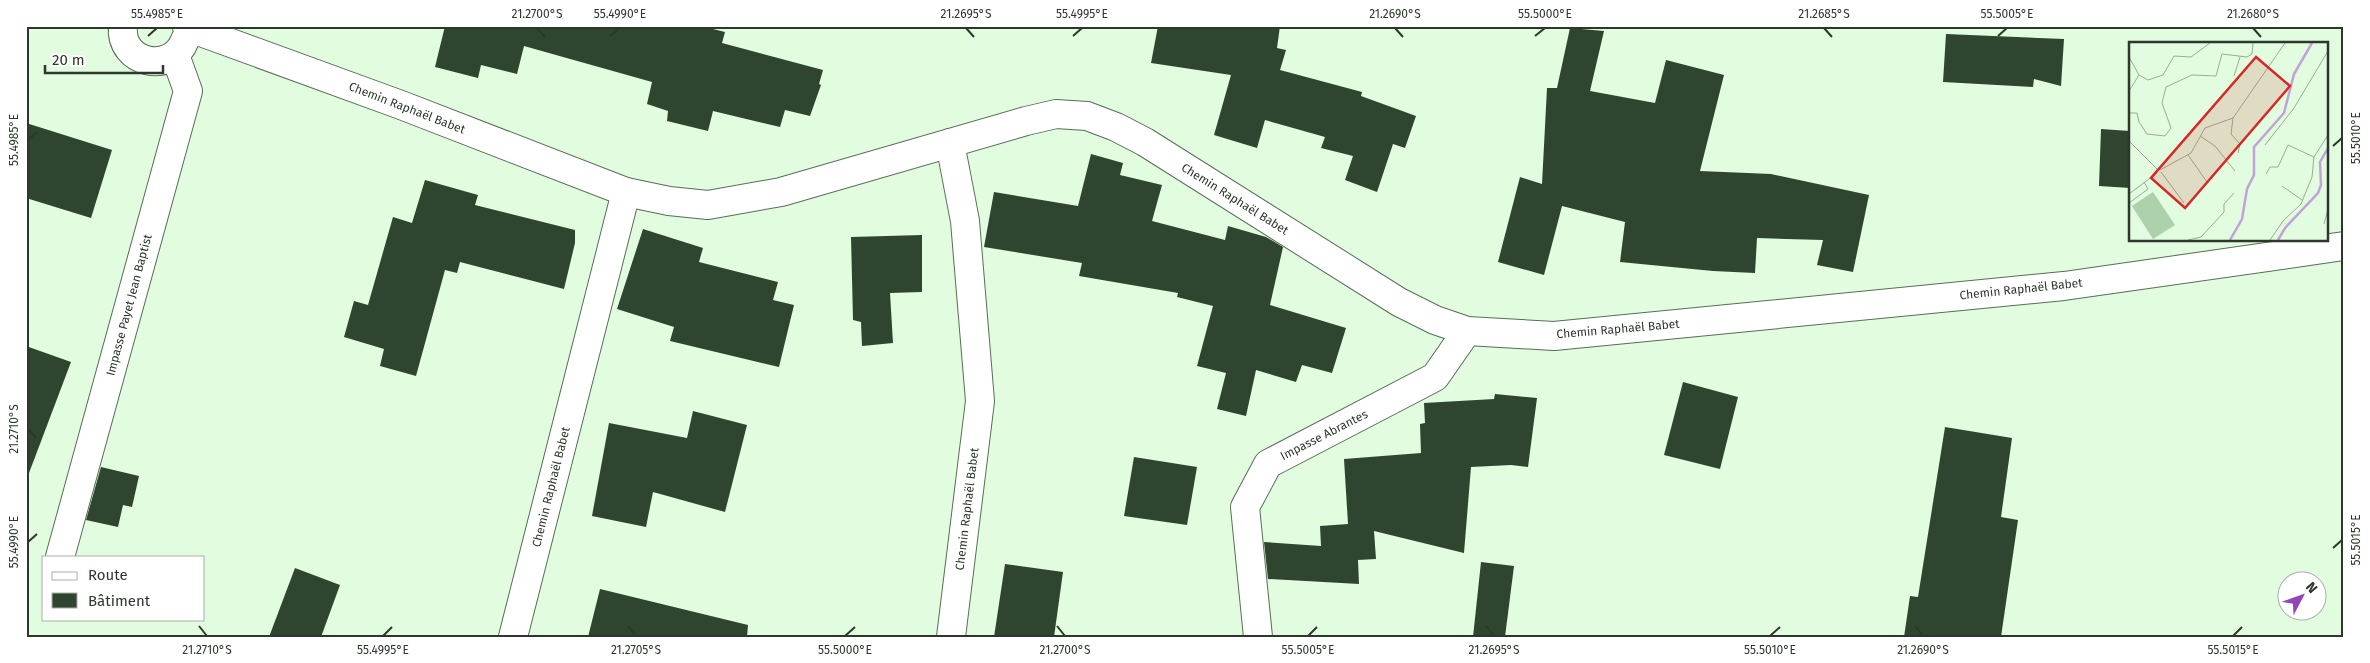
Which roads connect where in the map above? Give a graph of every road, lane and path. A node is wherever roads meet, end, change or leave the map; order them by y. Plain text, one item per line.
1 (121, 27) edge
2 (187, 27) edge
3 (175, 55) junction
4 (950, 143) junction
5 (626, 192) junction
6 (2344, 246) edge
7 (1467, 331) junction
8 (60, 556) edge
9 (513, 637) edge
10 (950, 637) edge
11 (1258, 637) edge

1 - 3 street
2 - 3 street
2 - 5 street, Chemin Raphaël Babet
3 - 8 street, Impasse Payet Jean Baptist
4 - 5 street, Chemin Raphaël Babet
4 - 7 street, Chemin Raphaël Babet
4 - 10 street, Chemin Raphaël Babet
5 - 9 street, Chemin Raphaël Babet
6 - 7 street, Chemin Raphaël Babet
7 - 11 street, Impasse Abrantes

